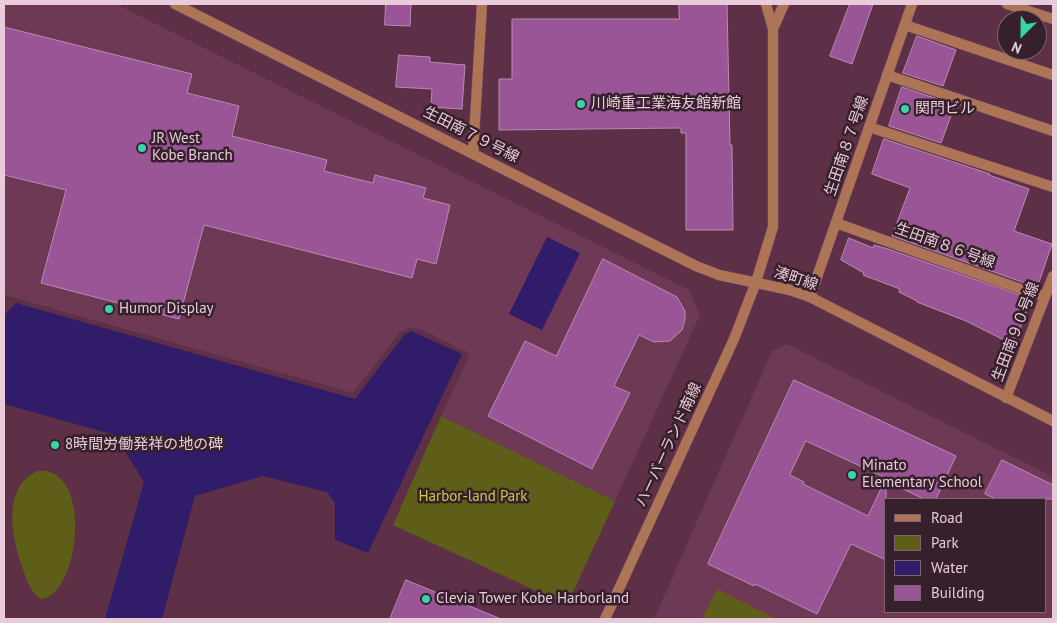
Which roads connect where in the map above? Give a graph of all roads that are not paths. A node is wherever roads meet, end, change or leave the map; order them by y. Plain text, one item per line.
1 (175, 4) edge
2 (482, 4) edge
3 (766, 4) edge
4 (784, 4) edge
5 (912, 4) edge
6 (1008, 4) edge
7 (1053, 20) edge
8 (905, 25) junction
9 (773, 29) junction
10 (887, 75) junction
11 (1053, 75) edge
12 (869, 126) junction
13 (1053, 132) edge
14 (473, 153) junction
15 (1053, 187) edge
16 (836, 224) junction
17 (1053, 276) edge
18 (756, 282) junction
19 (1045, 296) junction
20 (810, 297) junction
21 (1006, 398) junction
22 (1053, 421) edge
23 (605, 619) edge

1 - 14 street, 生田南７９号線
2 - 14 street
3 - 9 street, 湊町線
4 - 9 street, 湊町線
5 - 8 street, 生田南８７号線
6 - 7 street
8 - 10 street, 生田南８７号線
8 - 11 street
9 - 18 street, 湊町線
10 - 12 street, 生田南８７号線
10 - 13 street
12 - 15 street
12 - 16 street, 生田南８７号線
14 - 18 street, 生田南７９号線
16 - 19 street, 生田南８６号線
16 - 20 street, 生田南８７号線
17 - 19 street, 生田南９０号線
18 - 20 street, 湊町線
18 - 23 street, ハーバーランド南線
19 - 21 street, 生田南９０号線
20 - 21 street, 湊町線
21 - 22 street, 湊町線

